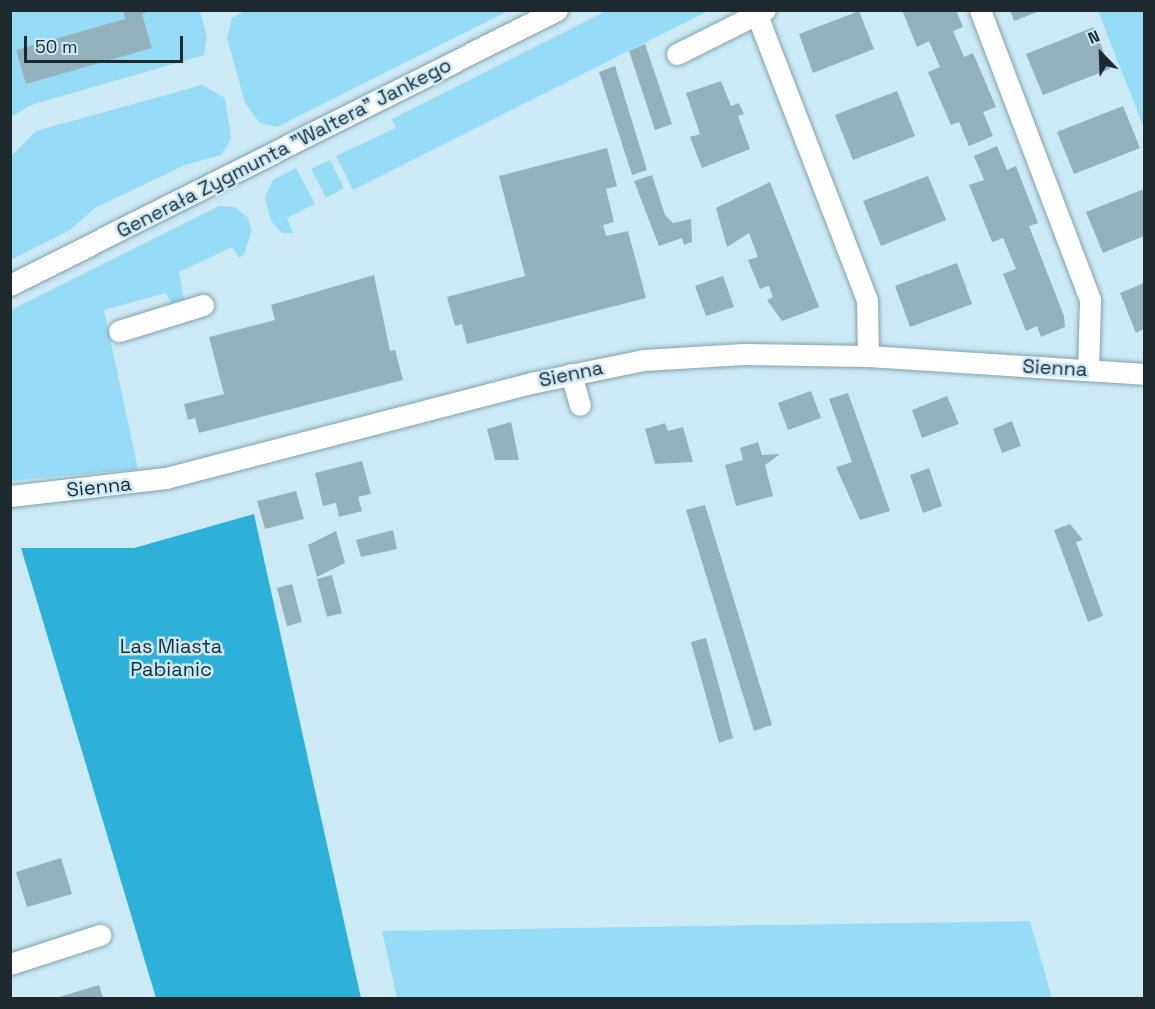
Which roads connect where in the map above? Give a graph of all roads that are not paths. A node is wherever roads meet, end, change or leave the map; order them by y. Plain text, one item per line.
1 (557, 10) edge
2 (980, 10) edge
3 (761, 13) edge
4 (677, 54) dead end
5 (10, 285) edge
6 (203, 305) dead end
7 (119, 331) dead end
8 (868, 356) junction
9 (1088, 370) junction
10 (571, 374) junction
11 (1144, 374) edge
12 (580, 405) dead end
13 (10, 496) edge
14 (100, 935) dead end
15 (10, 964) edge

1 - 5 street, Generała Zygmunta "Waltera" Jankego
2 - 9 street
3 - 4 street
3 - 8 street
6 - 7 street
8 - 9 street, Sienna
8 - 10 street, Sienna
9 - 11 street, Sienna
10 - 12 street
10 - 13 street, Sienna
14 - 15 street

